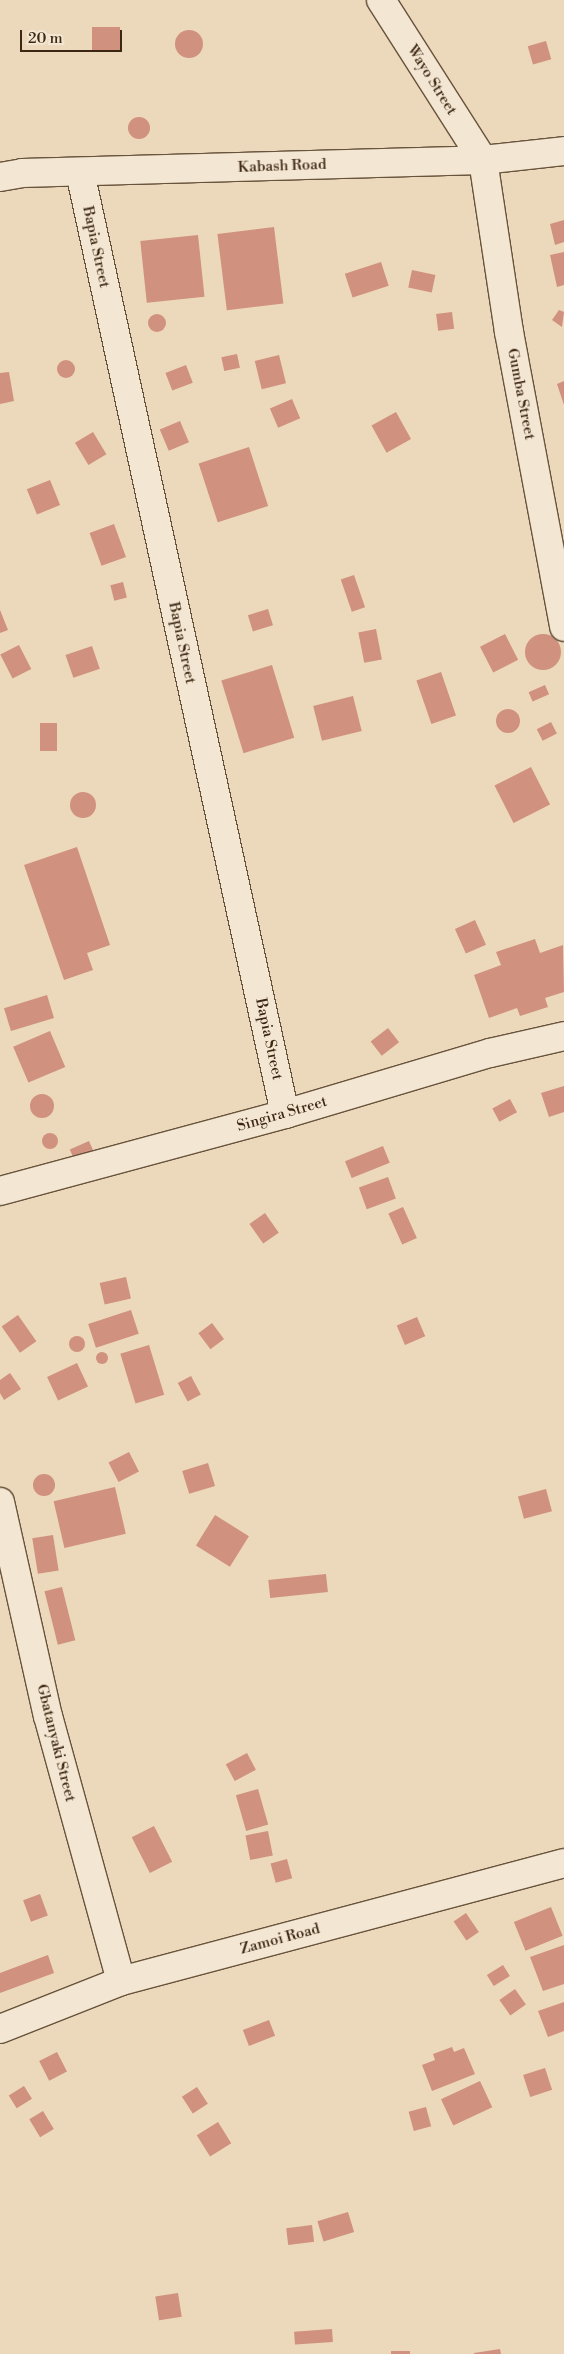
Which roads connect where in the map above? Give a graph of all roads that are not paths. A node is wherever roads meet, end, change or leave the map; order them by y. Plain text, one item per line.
1 (381, 0) edge
2 (564, 151) edge
3 (483, 160) junction
4 (80, 172) junction
5 (0, 177) edge
6 (564, 628) edge
7 (564, 1036) edge
8 (285, 1114) junction
9 (0, 1191) edge
10 (0, 1502) edge
11 (564, 1863) edge
12 (121, 1981) junction
13 (0, 2029) edge

1 - 3 street, Wayo Street
2 - 3 street, Kabash Road
3 - 4 street, Kabash Road
3 - 6 street, Gumba Street
4 - 5 street, Kabash Road
4 - 8 street, Bapia Street
7 - 8 street, Singira Street
8 - 9 street, Singira Street
10 - 12 street, Gbatanyaki Street
11 - 12 street, Zamoi Road
12 - 13 street, Zamoi Road

